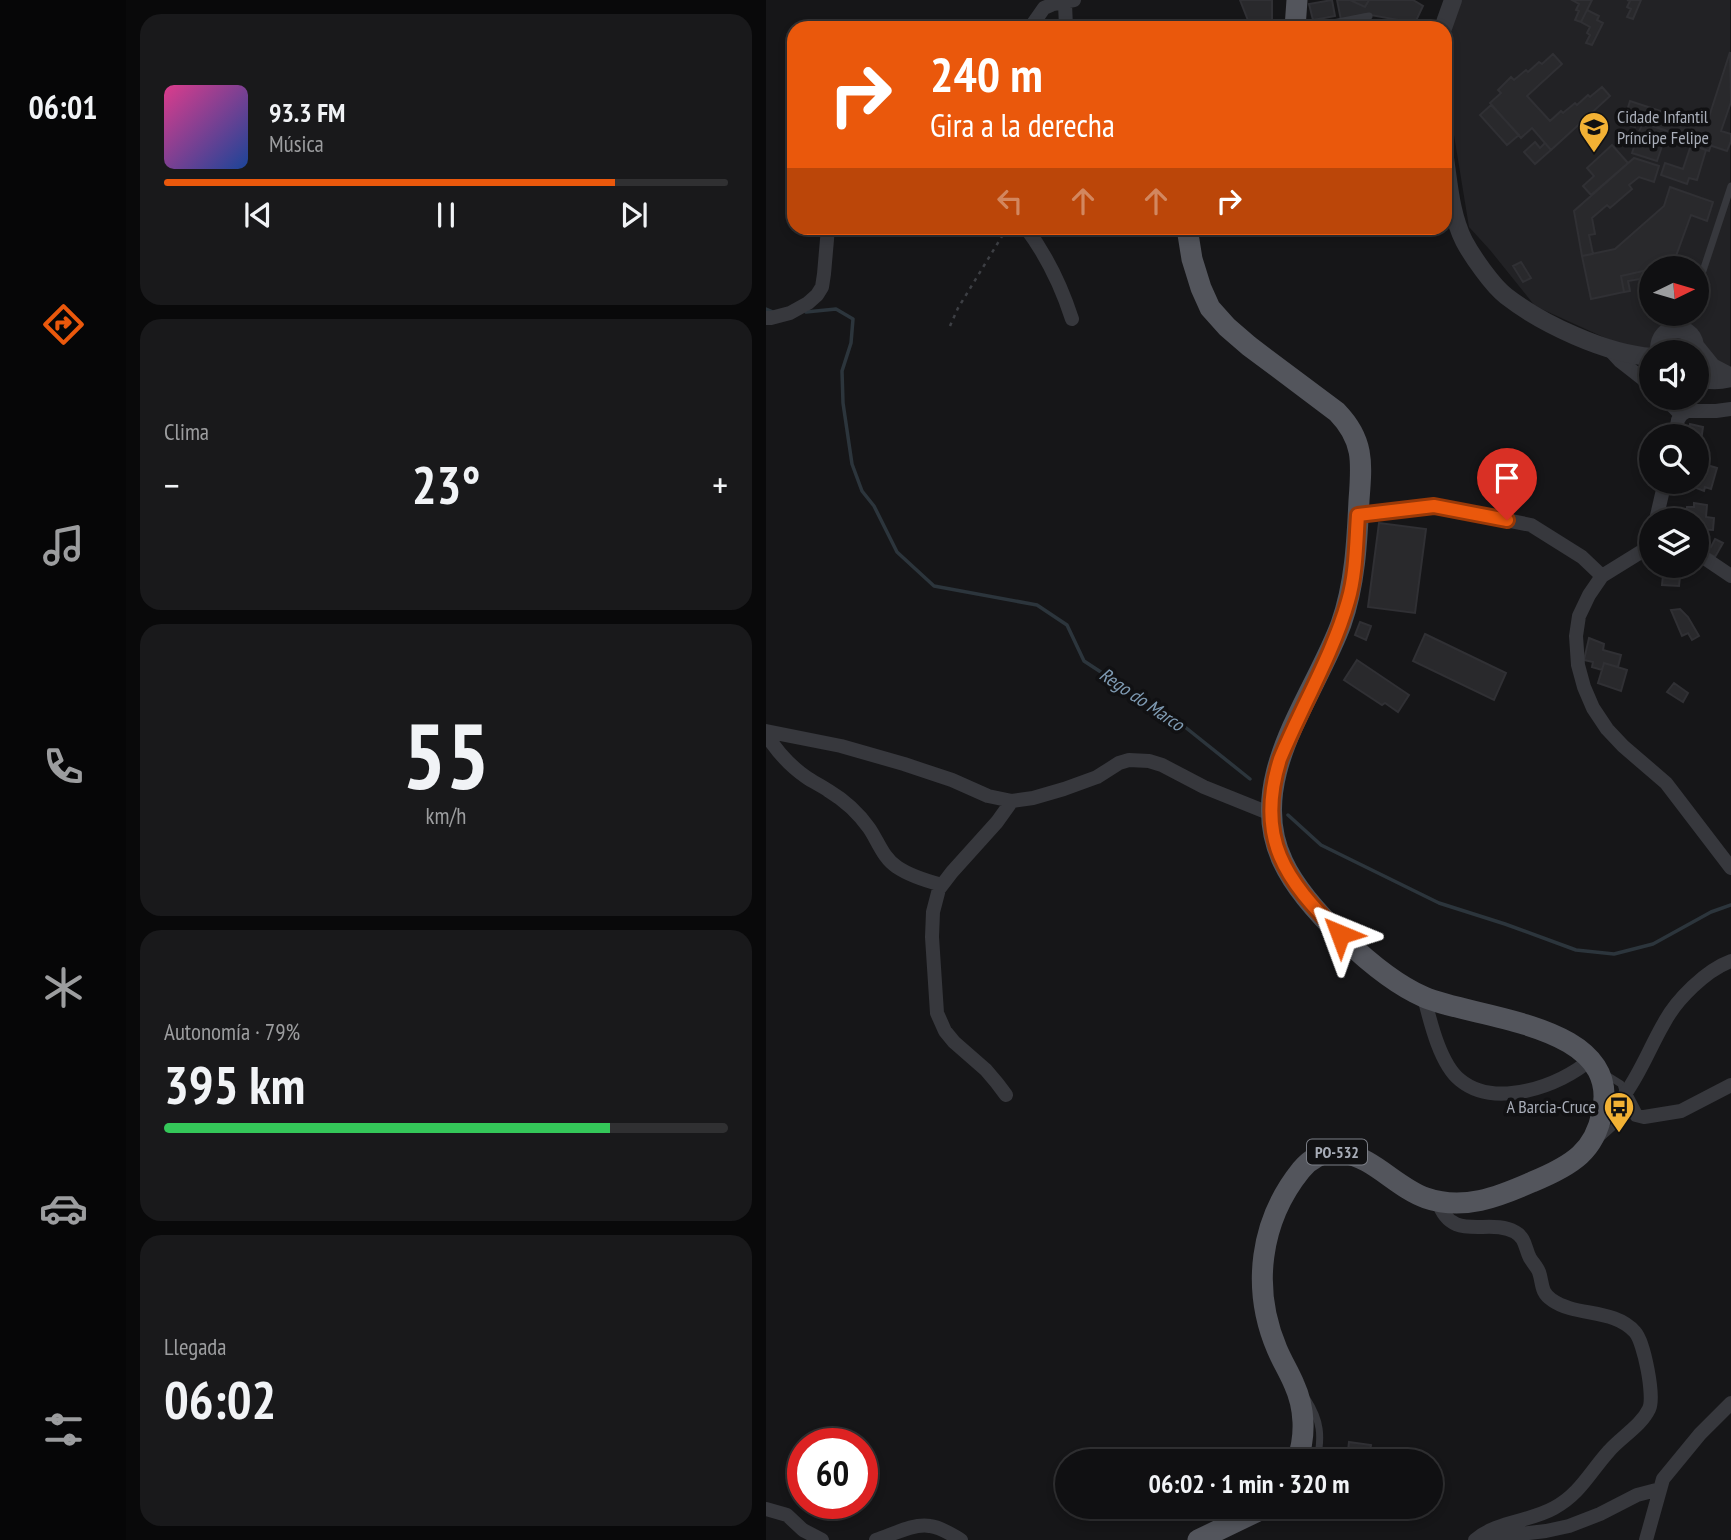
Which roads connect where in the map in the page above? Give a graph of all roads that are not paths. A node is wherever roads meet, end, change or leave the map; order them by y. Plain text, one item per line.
1 (1297, 0) edge
2 (1453, 0) edge
3 (1070, 1) edge
4 (1369, 16) road end
5 (1035, 21) edge
6 (1067, 21) edge
7 (1296, 21) edge
8 (1343, 21) edge
9 (1446, 21) edge
10 (1730, 186) edge
11 (1452, 208) edge
12 (827, 235) edge
13 (1031, 235) edge
14 (1188, 235) edge
15 (1708, 256) edge
16 (766, 318) edge
17 (1072, 319) dead end
18 (1678, 326) edge
19 (1664, 340) edge
20 (1639, 347) edge
21 (1616, 351) junction
22 (1639, 356) edge
23 (1709, 364) edge
24 (1639, 376) edge
25 (1730, 377) edge
26 (1709, 379) edge
27 (1730, 409) edge
28 (1676, 410) edge
29 (1681, 415) junction
30 (1677, 424) edge
31 (1358, 515) junction
32 (1639, 556) edge
33 (1709, 561) edge
34 (1602, 576) junction
35 (1730, 576) edge
36 (766, 732) edge
37 (1012, 801) junction
38 (1271, 814) junction
39 (1730, 869) edge
40 (942, 886) junction
41 (1730, 961) edge
42 (1424, 997) junction
43 (1594, 1065) junction
44 (1730, 1085) edge
45 (1625, 1094) junction
46 (1006, 1096) dead end
47 (1582, 1154) junction
48 (1438, 1201) junction
49 (1293, 1381) junction
50 (1730, 1403) edge
51 (1300, 1449) edge
52 (1320, 1449) edge
53 (1660, 1489) junction
54 (766, 1509) edge
55 (1242, 1519) edge
56 (822, 1540) edge
57 (876, 1540) edge
58 (961, 1540) edge
59 (1198, 1540) edge
60 (1474, 1540) edge
61 (1646, 1540) edge

1 - 7 main road
2 - 9 street
3 - 5 street
3 - 6 street
4 - 8 lane
10 - 15 lane
11 - 21 street
12 - 16 street
13 - 17 street
14 - 31 main road
18 - 19 street
20 - 21 street
21 - 22 street
21 - 24 street
23 - 25 street
25 - 26 street
27 - 29 street
28 - 29 street
29 - 30 street
31 - 34 street
31 - 38 main road
32 - 34 street
33 - 35 street
34 - 39 street
36 - 37 street
36 - 40 street
37 - 38 street
37 - 40 street
38 - 42 main road
40 - 46 street
41 - 45 street
42 - 43 main road
42 - 43 street
43 - 45 lane
43 - 47 main road, PO-532
44 - 45 street
45 - 47 lane
47 - 48 main road, PO-532
48 - 49 main road, PO-532
48 - 60 street
49 - 51 main road, PO-532
49 - 52 lane
50 - 53 street
53 - 60 street
53 - 61 street
54 - 56 street
55 - 59 main road
57 - 58 street

